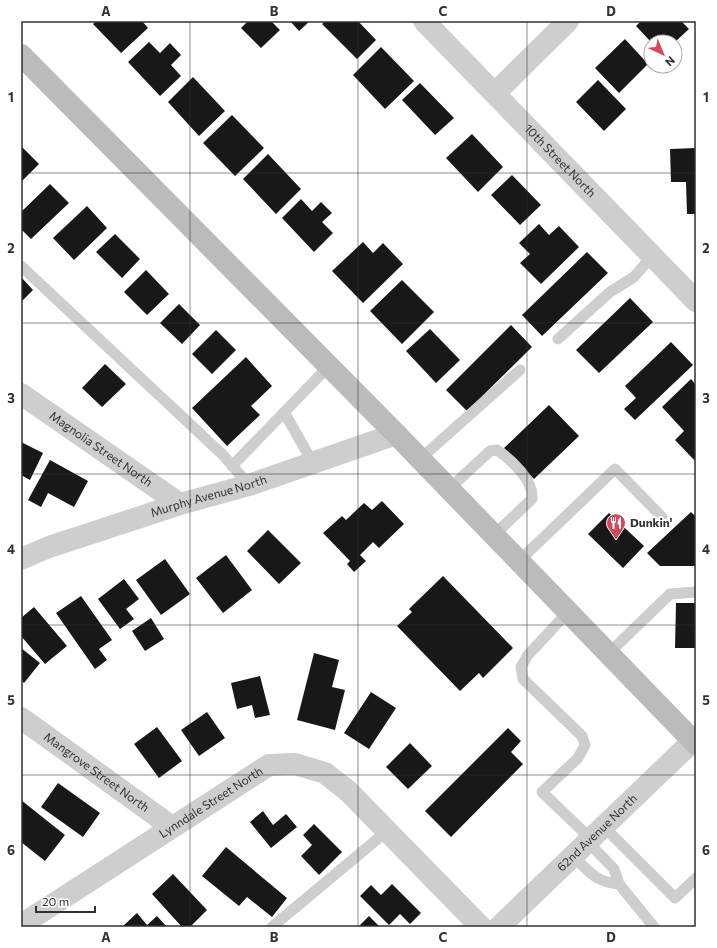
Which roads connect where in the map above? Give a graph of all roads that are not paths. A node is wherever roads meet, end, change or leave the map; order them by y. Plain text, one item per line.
1 (424, 21) edge
2 (568, 21) edge
3 (21, 55) edge
4 (495, 93) junction
5 (652, 256) junction
6 (21, 266) edge
7 (696, 301) edge
8 (558, 339) dead end
9 (329, 366) junction
10 (520, 370) dead end
11 (21, 394) edge
12 (284, 412) junction
13 (396, 434) junction
14 (420, 459) junction
15 (313, 463) junction
16 (232, 466) junction
17 (249, 485) junction
18 (449, 489) junction
19 (180, 504) junction
20 (662, 517) dead end
21 (494, 536) junction
22 (25, 553) edge
23 (519, 562) junction
24 (696, 592) edge
25 (568, 612) junction
26 (608, 654) junction
27 (21, 718) edge
28 (695, 741) edge
29 (172, 827) junction
30 (386, 831) junction
31 (589, 841) junction
32 (696, 878) edge
33 (619, 884) junction
34 (21, 925) edge
35 (272, 927) edge
36 (482, 927) edge
37 (499, 927) edge
38 (654, 927) edge

1 - 4 street, 10th Street North
2 - 4 street
3 - 9 main road
4 - 5 street, 10th Street North
5 - 7 street, 10th Street North
5 - 8 lane
6 - 16 lane
9 - 12 lane
9 - 13 main road
10 - 14 lane
11 - 19 street, Magnolia Street North
12 - 15 lane
12 - 16 lane
13 - 14 main road
13 - 15 street, Murphy Avenue North
14 - 18 main road
15 - 17 street, Murphy Avenue North
16 - 17 lane
17 - 19 street, Murphy Avenue North
18 - 21 main road
18 - 21 lane
19 - 22 street, Murphy Avenue North
20 - 23 lane
21 - 23 main road
23 - 25 main road
24 - 26 lane
25 - 26 main road
25 - 31 lane
26 - 28 main road
27 - 29 street, Mangrove Street North
28 - 31 street, 62nd Avenue North
29 - 30 street, Lynndale Street North
29 - 34 street, Lynndale Street North
30 - 35 lane
30 - 36 street, Lynndale Street North
31 - 32 lane
31 - 33 lane
31 - 33 lane
31 - 37 street, 62nd Avenue North
33 - 38 lane

